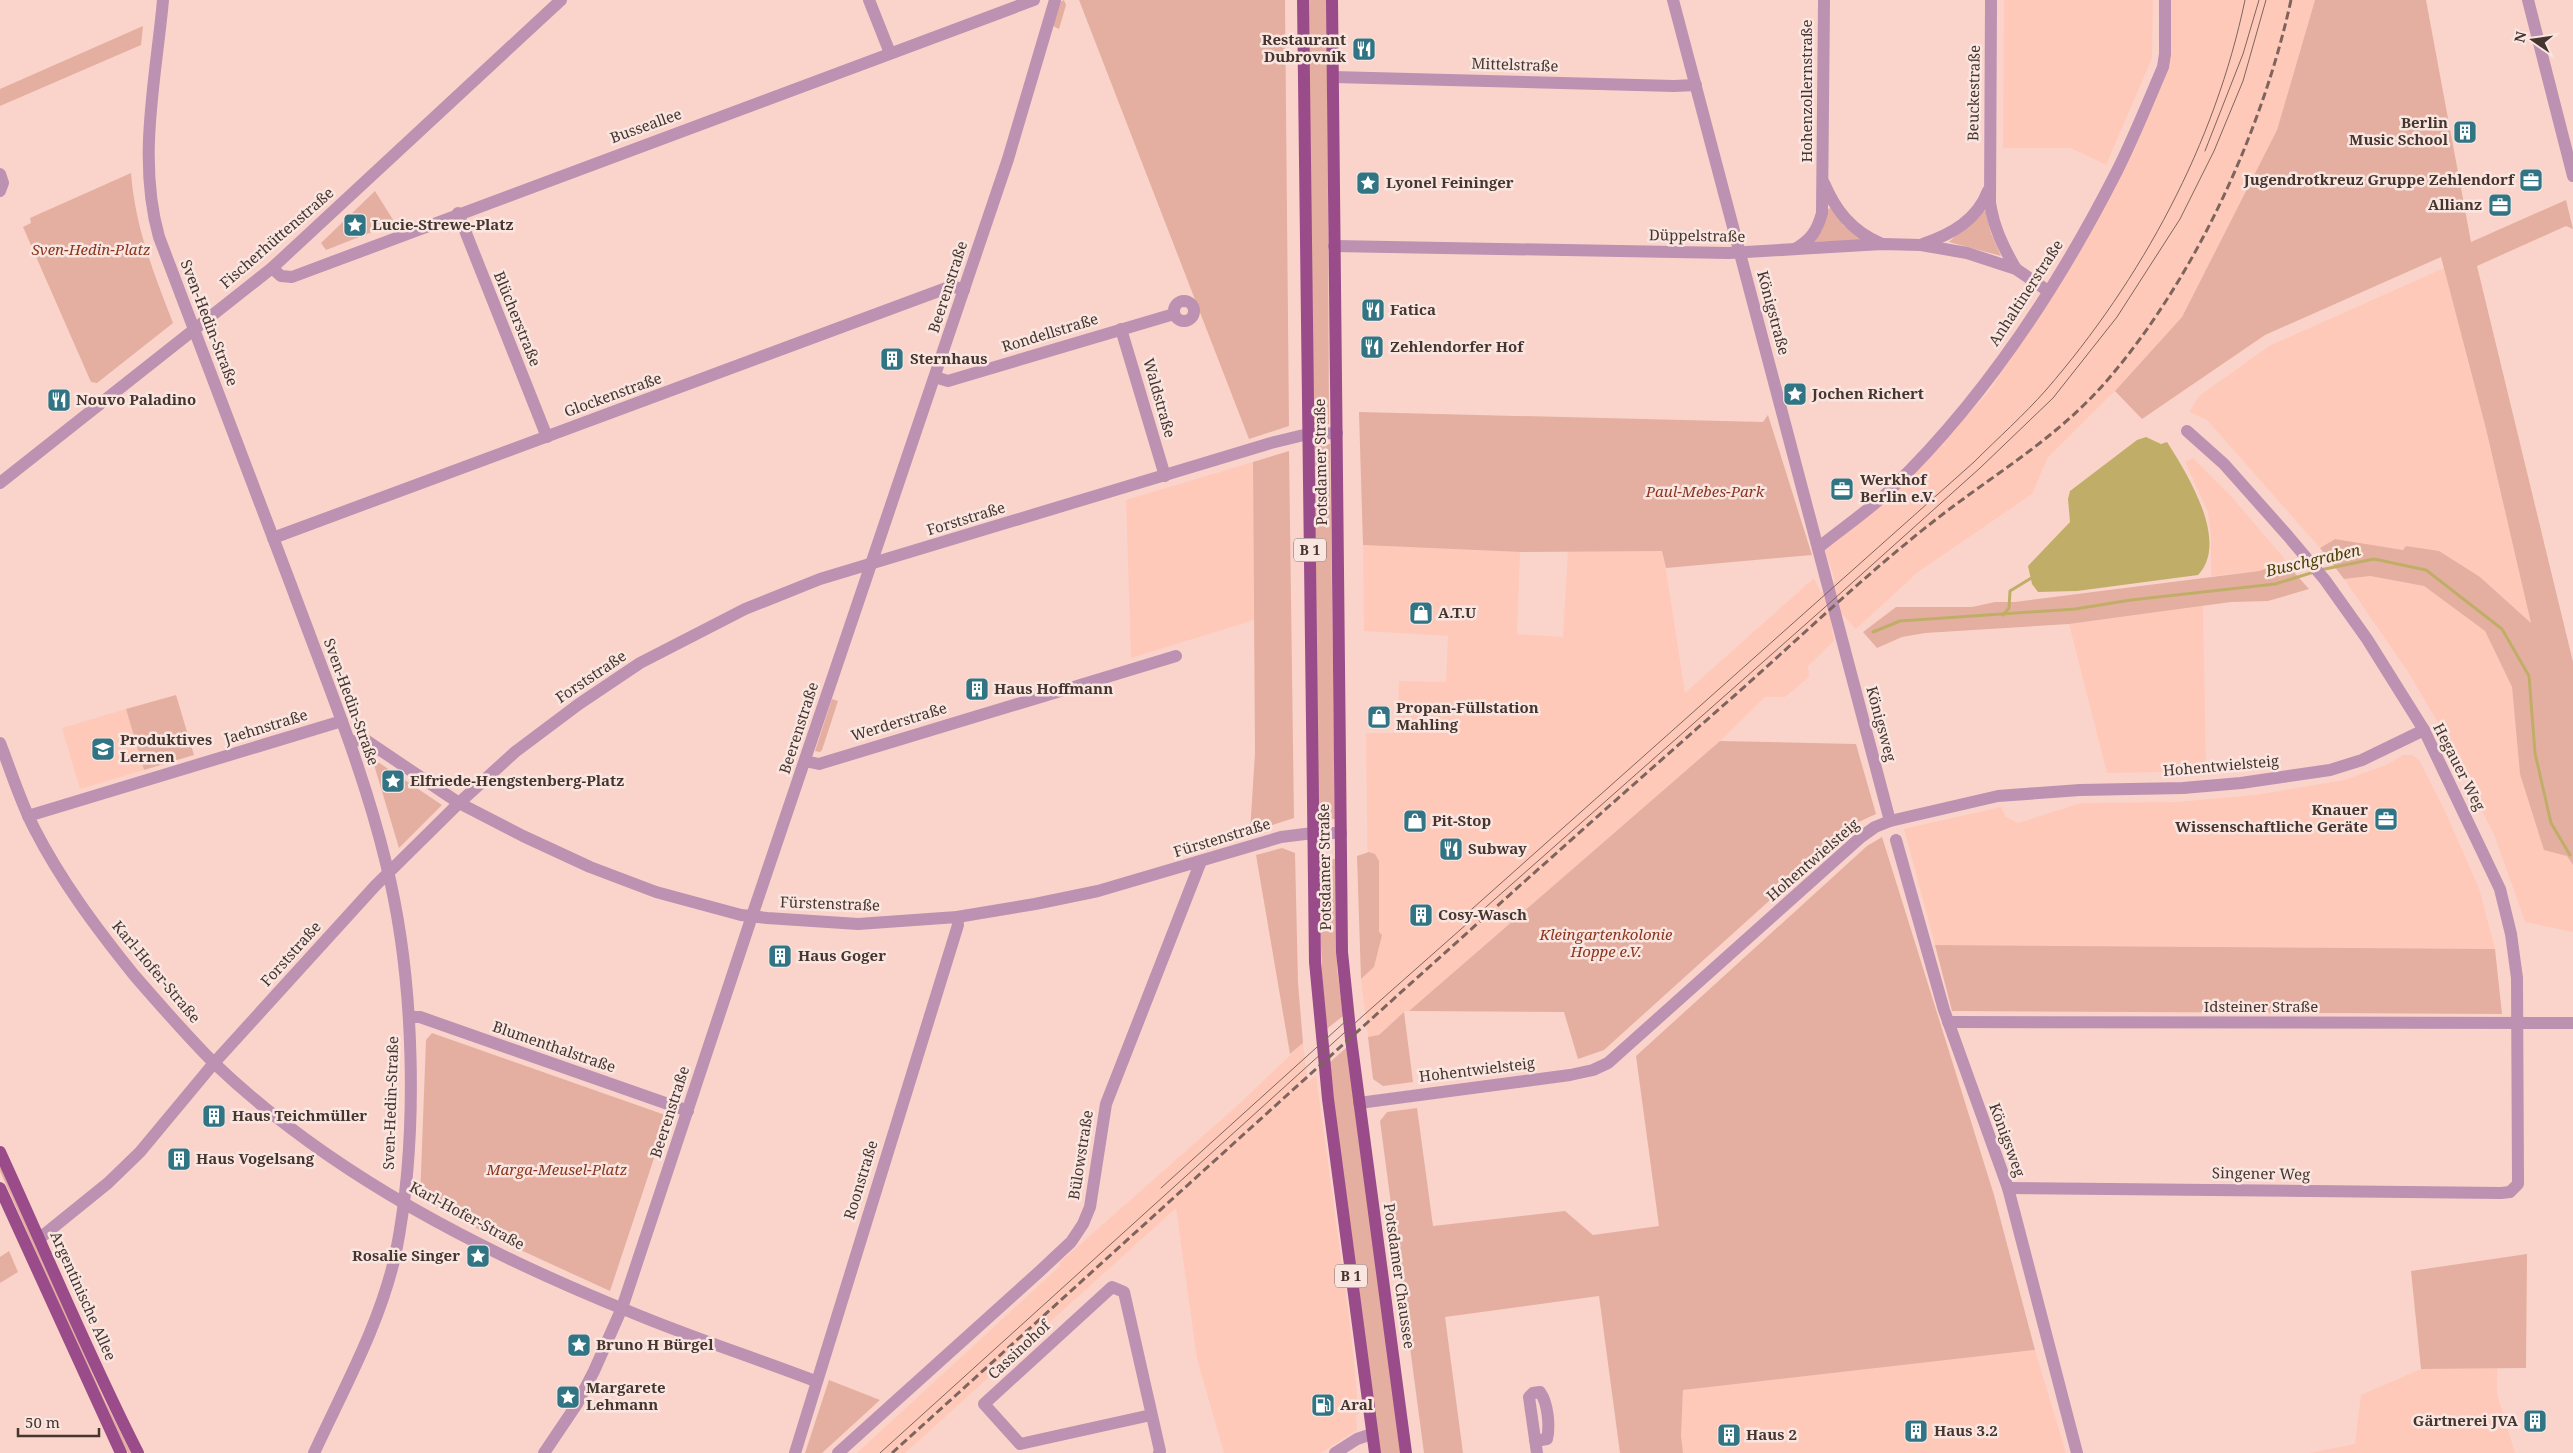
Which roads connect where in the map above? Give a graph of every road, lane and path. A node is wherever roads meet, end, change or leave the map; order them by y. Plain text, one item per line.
1 (163, 0) edge
2 (561, 0) edge
3 (870, 0) edge
4 (1034, 0) edge
5 (1055, 0) edge
6 (1303, 0) edge
7 (1332, 0) edge
8 (1673, 0) edge
9 (1824, 0) edge
10 (1991, 0) edge
11 (2165, 0) edge
12 (2528, 0) edge
13 (890, 53) junction
14 (1333, 77) junction
15 (1696, 84) junction
16 (0, 174) edge
17 (2573, 176) edge
18 (1824, 181) junction
19 (1989, 186) junction
20 (0, 191) edge
21 (458, 213) junction
22 (1882, 244) junction
23 (1921, 245) junction
24 (1334, 246) junction
25 (1792, 250) junction
26 (1740, 253) junction
27 (272, 268) junction
28 (2016, 268) junction
29 (964, 290) junction
30 (2048, 291) junction
31 (1174, 314) dead end
32 (1122, 329) junction
33 (194, 330) junction
34 (935, 377) junction
35 (2187, 431) dead end
36 (1337, 433) junction
37 (1308, 434) junction
38 (546, 437) junction
39 (1165, 476) junction
40 (0, 483) edge
41 (273, 538) junction
42 (1818, 548) junction
43 (871, 565) junction
44 (1840, 635) joint
45 (1176, 656) dead end
46 (342, 721) junction
47 (2424, 730) junction
48 (350, 742) junction
49 (0, 743) edge
50 (805, 761) junction
51 (459, 803) junction
52 (28, 816) junction
53 (1890, 821) junction
54 (1313, 833) junction
55 (1341, 833) junction
56 (1896, 840) dead end
57 (1201, 862) junction
58 (388, 872) junction
59 (752, 916) junction
60 (957, 917) junction
61 (409, 1017) junction
62 (1948, 1022) junction
63 (2573, 1023) edge
64 (2519, 1024) junction
65 (214, 1063) junction
66 (1360, 1102) junction
67 (688, 1111) junction
68 (0, 1152) edge
69 (0, 1188) edge
70 (2008, 1188) junction
71 (2514, 1190) joint
72 (403, 1201) junction
73 (40, 1238) junction
74 (622, 1308) junction
75 (815, 1381) junction
76 (1151, 1415) junction
77 (1372, 1434) junction
78 (121, 1453) edge
79 (138, 1453) edge
80 (314, 1453) edge
81 (544, 1453) edge
82 (794, 1453) edge
83 (838, 1453) edge
84 (1159, 1453) edge
85 (1335, 1453) edge
86 (1375, 1453) edge
87 (1406, 1453) edge
88 (2077, 1453) edge

1 - 33 street, Sven-Hedin-Straße
2 - 27 street, Fischerhüttenstraße
3 - 13 street
4 - 13 street, Busseallee
5 - 29 street, Beerenstraße
6 - 37 main road, Potsdamer Straße / B 1
7 - 14 main road, Potsdamer Straße / B 1
8 - 15 street, Königstraße
9 - 18 street, Hohenzollernstraße
10 - 19 street, Beuckestraße
11 - 30 street, Anhaltinerstraße
12 - 17 street
13 - 21 street, Busseallee
14 - 15 street, Mittelstraße
14 - 24 main road, Potsdamer Straße / B 1
15 - 26 street, Königstraße
16 - 20 street
18 - 22 street, Hohenzollernstraße
18 - 25 street, Hohenzollernstraße
19 - 23 street, Beuckestraße
19 - 28 street, Beuckestraße
21 - 27 street, Busseallee
21 - 38 street, Blücherstraße
22 - 23 street, Düppelstraße
22 - 25 street, Düppelstraße
23 - 28 street, Düppelstraße
24 - 26 street, Düppelstraße
24 - 36 main road, Potsdamer Straße / B 1
25 - 26 street, Düppelstraße
26 - 42 street, Königstraße
27 - 33 street, Fischerhüttenstraße
28 - 30 street, Düppelstraße
29 - 34 street, Beerenstraße
29 - 38 street, Glockenstraße
30 - 42 street, Anhaltinerstraße
31 - 32 street, Rondellstraße
32 - 34 street, Rondellstraße
32 - 39 street, Waldstraße
33 - 40 street, Fischerhüttenstraße
33 - 41 street, Sven-Hedin-Straße
34 - 43 street, Beerenstraße
35 - 47 street, Hegauer Weg
36 - 37 street, Forststraße
36 - 55 main road, Potsdamer Straße / B 1
37 - 39 street, Forststraße
37 - 54 main road, Potsdamer Straße / B 1
38 - 41 street, Glockenstraße
39 - 43 street, Forststraße
41 - 46 street, Sven-Hedin-Straße
42 - 44 street, Königstraße
43 - 50 street, Beerenstraße
43 - 51 street, Forststraße
44 - 53 street, Königsweg
45 - 50 street, Werderstraße
46 - 48 street, Sven-Hedin-Straße
46 - 52 street, Jaehnstraße
47 - 53 street, Hohentwielsteig
47 - 64 street, Hegauer Weg
48 - 51 street, Fürstenstraße
48 - 58 street, Sven-Hedin-Straße
49 - 52 street, Karl-Hofer-Straße
50 - 59 street, Beerenstraße
51 - 58 street, Forststraße
51 - 59 street, Fürstenstraße
52 - 65 street, Karl-Hofer-Straße
53 - 66 street, Hohentwielsteig
54 - 55 street, Fürstenstraße
54 - 57 street, Fürstenstraße
54 - 77 main road, Potsdamer Straße / B 1
55 - 66 main road, Potsdamer Straße / B 1
56 - 62 street, Königsweg
57 - 60 street, Fürstenstraße
57 - 83 street, Bülowstraße
58 - 61 street, Sven-Hedin-Straße
58 - 65 street, Forststraße
59 - 60 street, Fürstenstraße
59 - 67 street, Beerenstraße
60 - 75 street, Roonstraße
61 - 67 street, Blumenthalstraße
61 - 72 street, Sven-Hedin-Straße
62 - 64 street, Idsteiner Straße
62 - 70 street, Königsweg
63 - 64 street, Idsteiner Straße
64 - 71 street, Hegauer Weg
65 - 72 street, Karl-Hofer-Straße
65 - 73 street, Forststraße
66 - 87 main road, Potsdamer Chaussee / B 1
67 - 74 street, Beerenstraße
68 - 73 main road, Argentinische Allee
69 - 78 main road, Argentinische Allee
70 - 71 street, Singener Weg
70 - 88 street, Königsweg
72 - 74 street, Karl-Hofer-Straße
72 - 80 street, Sven-Hedin-Straße
73 - 79 main road, Argentinische Allee
74 - 75 street, Karl-Hofer-Straße
74 - 81 street, Beerenstraße
75 - 82 street, Roonstraße
76 - 76 street, Cassinohof
76 - 84 street, Cassinohof
77 - 85 street
77 - 86 main road, B 1

